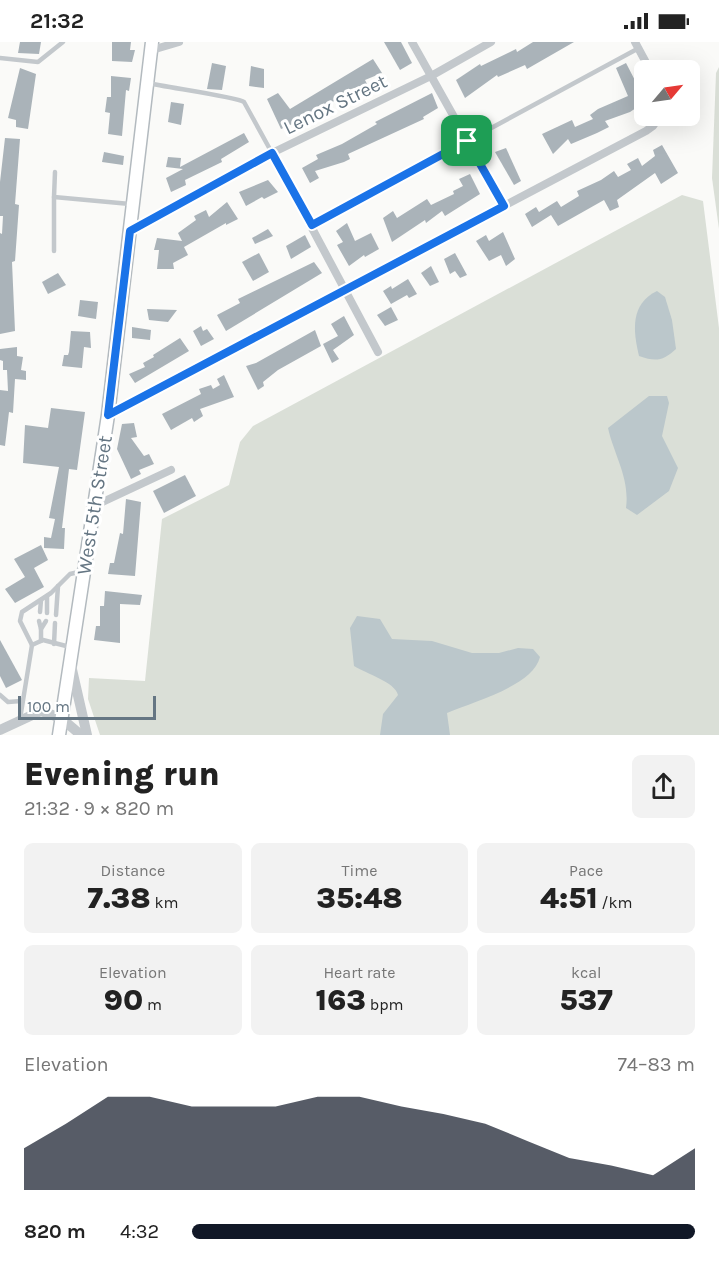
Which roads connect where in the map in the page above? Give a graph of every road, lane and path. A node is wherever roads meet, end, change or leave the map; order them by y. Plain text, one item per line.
1 (63, 42) edge
2 (179, 42) edge
3 (412, 42) edge
4 (491, 42) edge
5 (637, 45) edge
6 (152, 46) edge
7 (0, 58) edge
8 (645, 60) edge
9 (431, 76) junction
10 (148, 83) junction
11 (653, 126) edge
12 (467, 141) junction
13 (272, 153) junction
14 (55, 172) dead end
15 (54, 197) junction
16 (133, 205) junction
17 (504, 206) junction
18 (312, 225) junction
19 (130, 231) junction
20 (54, 252) dead end
21 (345, 289) junction
22 (378, 352) dead end
23 (108, 415) junction
24 (171, 470) dead end
25 (94, 506) junction
26 (83, 571) junction
27 (58, 586) junction
28 (47, 596) junction
29 (41, 600) junction
30 (40, 612) dead end
31 (47, 613) dead end
32 (56, 615) dead end
33 (39, 621) dead end
34 (46, 621) dead end
35 (55, 623) dead end
36 (41, 630) junction
37 (41, 641) junction
38 (54, 644) junction
39 (32, 645) junction
40 (71, 653) junction
41 (0, 695) edge
42 (21, 701) junction
43 (62, 718) junction
44 (20, 720) junction
45 (0, 730) edge
46 (59, 735) edge
47 (68, 735) edge
48 (81, 735) edge
49 (87, 735) edge

1 - 7 lane
2 - 6 street
3 - 9 street
4 - 9 street, Lenox Street
5 - 8 street
5 - 12 lane
6 - 10 main road, West 5th Street
9 - 12 street
9 - 13 street, Lenox Street
10 - 13 lane
10 - 16 main road, West 5th Street
11 - 17 street
12 - 17 street
12 - 18 lane
13 - 18 street
13 - 19 street, Lenox Street
14 - 15 lane
15 - 16 lane
15 - 20 lane
16 - 19 main road, West 5th Street
17 - 21 street
18 - 21 street
19 - 23 main road, West 5th Street
21 - 22 street
21 - 23 street
23 - 25 main road, West 5th Street
24 - 25 street
25 - 26 main road, West 5th Street
26 - 27 lane
26 - 40 main road, West 5th Street
27 - 28 lane
27 - 32 lane
28 - 29 lane
28 - 31 lane
29 - 30 lane
29 - 39 lane
33 - 36 lane
34 - 36 lane
35 - 38 lane
36 - 37 lane
37 - 38 lane
37 - 39 lane
38 - 40 lane
39 - 42 lane
40 - 43 main road, West 5th Street
40 - 49 street
41 - 42 lane
42 - 44 lane
43 - 44 street
43 - 46 main road
43 - 47 street, West 5th Street
43 - 48 street
44 - 45 street

